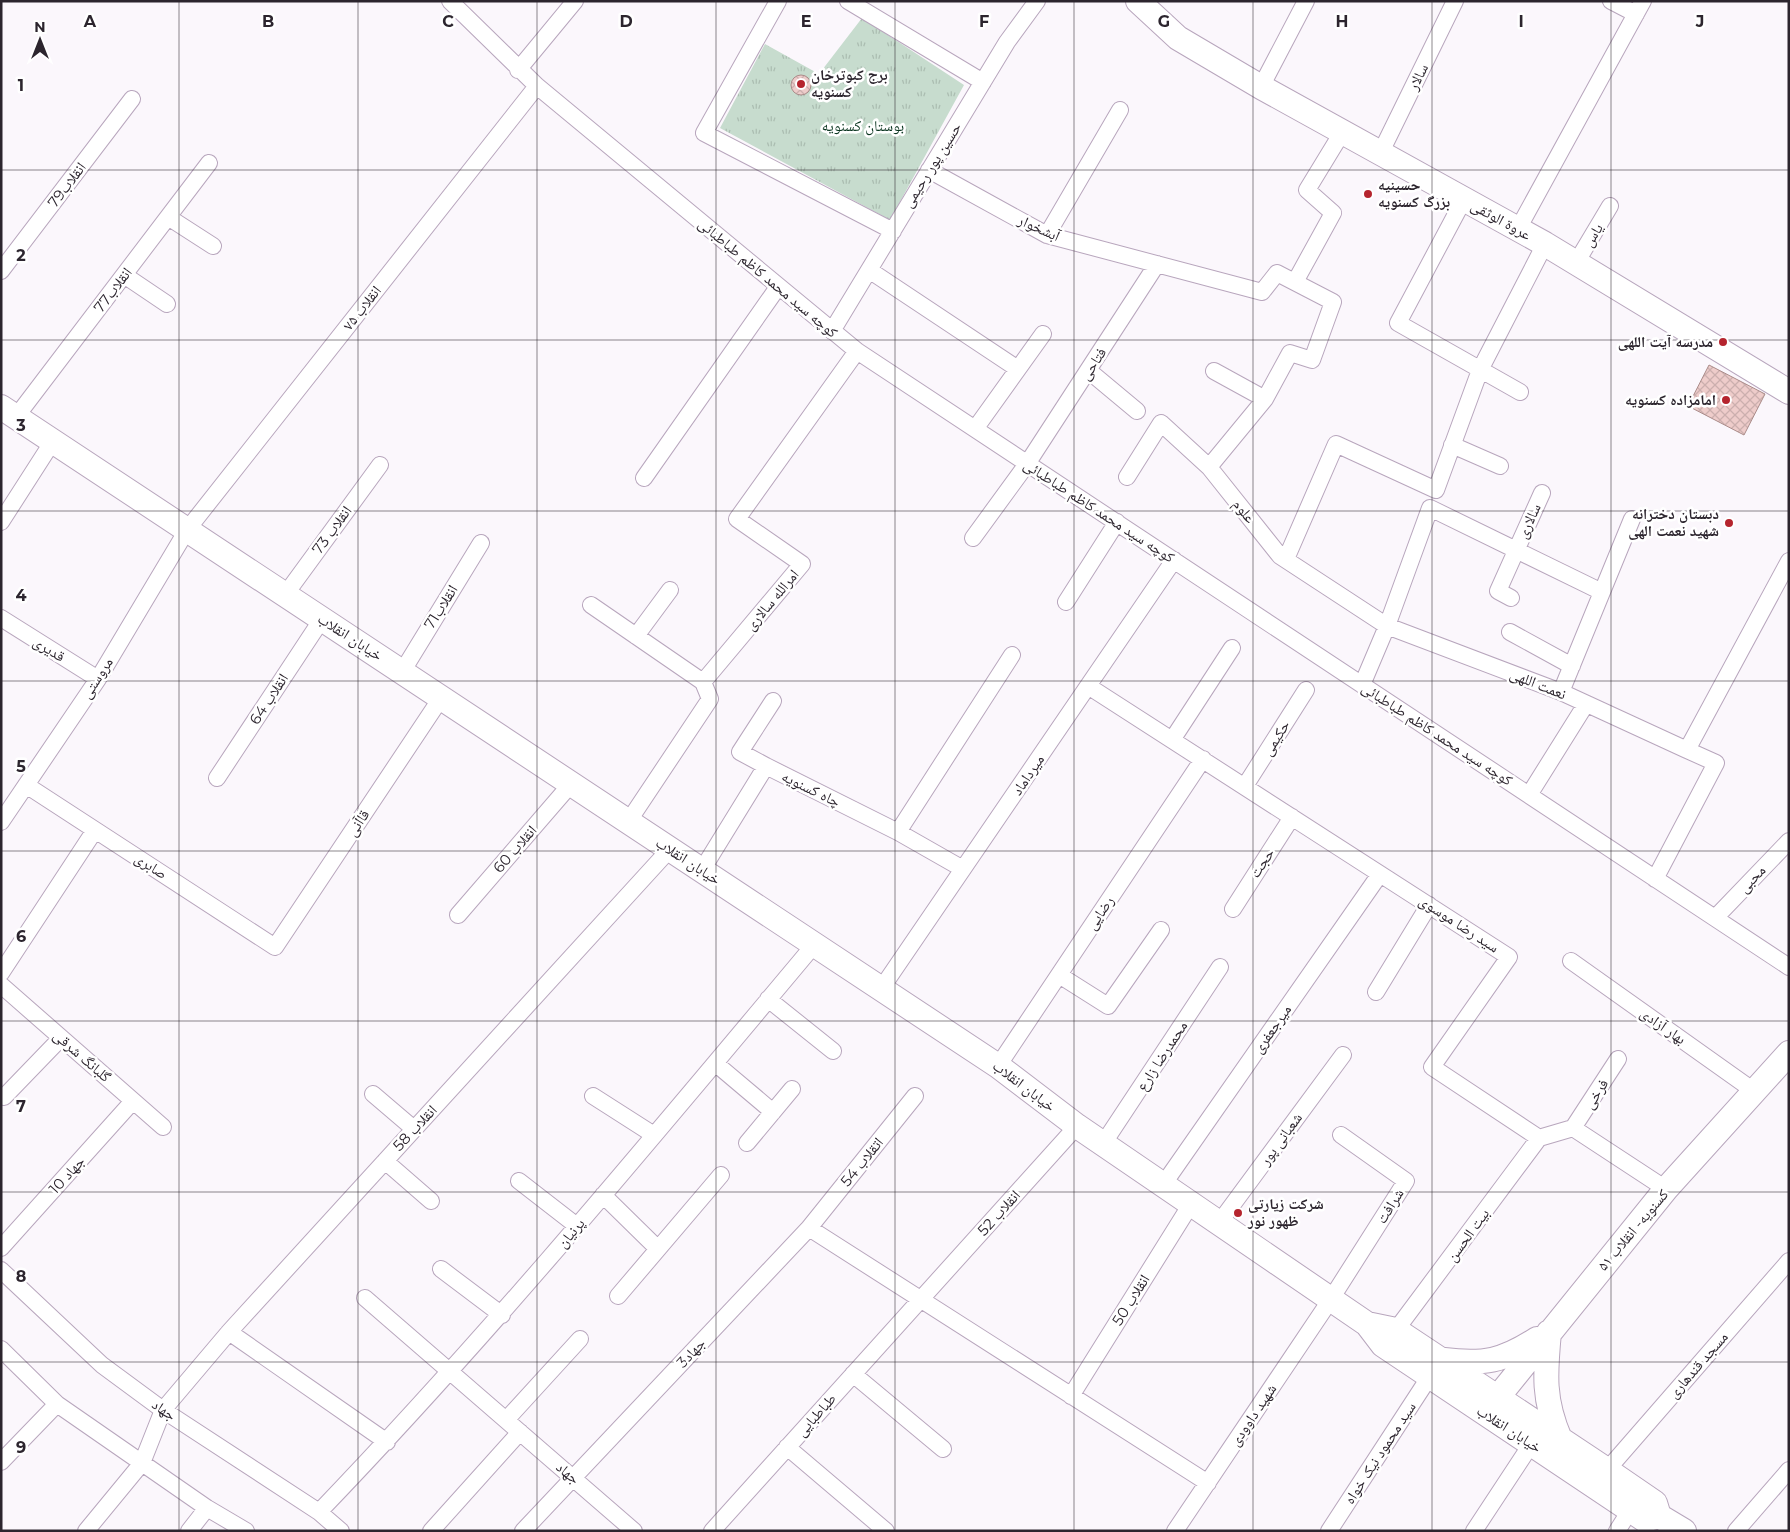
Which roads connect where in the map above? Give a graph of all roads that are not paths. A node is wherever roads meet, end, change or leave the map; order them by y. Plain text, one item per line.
1 (450, 1) edge
2 (575, 1) edge
3 (778, 1) edge
4 (848, 1) edge
5 (1037, 1) edge
6 (1138, 1) edge
7 (1306, 1) edge
8 (1455, 1) edge
9 (1611, 1) edge
10 (1640, 8) edge
11 (518, 70) junction
12 (983, 82) junction
13 (537, 86) junction
14 (1261, 87) junction
15 (132, 99) dead end
16 (1120, 110) dead end
17 (1343, 131) junction
18 (1380, 152) junction
19 (209, 163) dead end
20 (929, 170) junction
21 (1464, 199) junction
22 (1610, 206) dead end
23 (168, 217) junction
24 (1518, 229) junction
25 (893, 231) junction
26 (1046, 235) junction
27 (1545, 244) junction
28 (213, 246) dead end
29 (1576, 263) junction
30 (1157, 264) junction
31 (869, 270) junction
32 (1, 272) edge
33 (124, 275) junction
34 (1295, 282) junction
35 (778, 287) junction
36 (167, 304) dead end
37 (832, 331) junction
38 (1043, 334) dead end
39 (857, 351) junction
40 (1018, 369) junction
41 (1480, 370) junction
42 (1089, 371) junction
43 (1214, 371) dead end
44 (1520, 392) dead end
45 (1789, 392) edge
46 (1265, 399) junction
47 (1137, 411) dead end
48 (9, 412) edge
49 (975, 429) junction
50 (53, 441) junction
51 (1452, 445) junction
52 (1027, 464) junction
53 (380, 466) dead end
54 (1500, 466) dead end
55 (1209, 467) junction
56 (1127, 477) dead end
57 (644, 478) dead end
58 (1436, 490) junction
59 (1542, 493) dead end
60 (1430, 508) junction
61 (1632, 519) dead end
62 (1, 522) edge
63 (1117, 522) junction
64 (187, 530) junction
65 (973, 538) dead end
66 (481, 543) dead end
67 (1516, 549) junction
68 (1286, 559) junction
69 (1174, 560) junction
70 (1789, 561) edge
71 (1783, 585) edge
72 (670, 590) dead end
73 (1602, 592) junction
74 (285, 595) junction
75 (1511, 598) dead end
76 (1066, 602) dead end
77 (591, 605) dead end
78 (1, 618) edge
79 (322, 619) junction
80 (1387, 626) junction
81 (1510, 632) dead end
82 (636, 636) junction
83 (1232, 648) dead end
84 (1012, 655) dead end
85 (1572, 666) junction
86 (402, 672) junction
87 (98, 679) junction
88 (703, 682) junction
89 (1362, 685) junction
90 (1088, 686) junction
91 (1306, 690) dead end
92 (1561, 692) junction
93 (441, 698) junction
94 (774, 701) dead end
95 (1586, 704) junction
96 (1172, 740) junction
97 (1686, 750) junction
98 (1203, 760) junction
99 (766, 766) junction
100 (217, 778) dead end
101 (26, 784) junction
102 (571, 784) junction
103 (1245, 786) junction
104 (1529, 795) junction
105 (1292, 817) junction
106 (1, 822) edge
107 (628, 822) junction
108 (95, 830) junction
109 (898, 832) junction
110 (1789, 841) edge
111 (670, 849) junction
112 (963, 869) junction
113 (702, 870) junction
114 (1380, 874) junction
115 (1655, 879) junction
116 (1429, 905) junction
117 (1233, 909) dead end
118 (458, 915) dead end
119 (1715, 918) junction
120 (1161, 930) dead end
121 (814, 945) junction
122 (275, 947) joint
123 (1571, 961) dead end
124 (1220, 967) dead end
125 (1789, 967) edge
126 (1, 973) edge
127 (1059, 975) junction
128 (1, 985) edge
129 (881, 989) junction
130 (1376, 992) dead end
131 (768, 999) junction
132 (61, 1038) junction
133 (833, 1051) dead end
134 (1789, 1053) edge
135 (1343, 1055) dead end
136 (1618, 1059) dead end
137 (714, 1063) junction
138 (998, 1066) junction
139 (792, 1089) dead end
140 (1754, 1091) junction
141 (374, 1094) dead end
142 (593, 1096) dead end
143 (916, 1096) dead end
144 (4, 1097) dead end
145 (133, 1101) junction
146 (774, 1112) junction
147 (1077, 1126) junction
148 (162, 1127) dead end
149 (1573, 1128) junction
150 (414, 1129) junction
151 (654, 1135) junction
152 (1341, 1135) dead end
153 (1539, 1138) junction
154 (747, 1143) dead end
155 (1103, 1144) junction
156 (385, 1161) junction
157 (721, 1175) dead end
158 (519, 1181) dead end
159 (1164, 1185) junction
160 (1666, 1190) junction
161 (603, 1195) junction
162 (431, 1201) dead end
163 (1192, 1204) junction
164 (1219, 1223) junction
165 (577, 1226) junction
166 (809, 1228) junction
167 (1, 1248) edge
168 (658, 1249) junction
169 (1789, 1261) edge
170 (441, 1269) dead end
171 (1, 1270) edge
172 (618, 1296) dead end
173 (365, 1298) dead end
174 (1331, 1299) junction
175 (920, 1300) junction
176 (502, 1315) junction
177 (1367, 1324) junction
178 (1396, 1330) junction
179 (228, 1332) junction
180 (1549, 1332) junction
181 (580, 1339) dead end
182 (1, 1349) edge
183 (1436, 1368) junction
184 (451, 1372) junction
185 (853, 1374) junction
186 (1071, 1396) junction
187 (57, 1404) junction
188 (1491, 1405) junction
189 (164, 1410) junction
190 (506, 1420) junction
191 (520, 1432) junction
192 (1560, 1439) junction
193 (387, 1442) junction
194 (1532, 1443) junction
195 (787, 1447) junction
196 (943, 1449) dead end
197 (1, 1462) edge
198 (142, 1463) junction
199 (1607, 1470) junction
200 (1789, 1470) edge
201 (572, 1477) junction
202 (1208, 1483) junction
203 (207, 1508) junction
204 (1631, 1509) junction
205 (319, 1512) junction
206 (1659, 1516) junction
207 (617, 1525) edge
208 (879, 1528) edge
209 (86, 1531) edge
210 (189, 1531) edge
211 (246, 1531) edge
212 (341, 1531) edge
213 (431, 1531) edge
214 (523, 1531) edge
215 (634, 1531) edge
216 (712, 1531) edge
217 (1175, 1531) edge
218 (1329, 1531) edge
219 (1474, 1531) edge
220 (1617, 1531) edge
221 (1684, 1531) edge
222 (1736, 1531) edge

1 - 11 street, کوچه سید محمد کاظم طباطبائی
2 - 11 street
3 - 25 street
4 - 12 street
5 - 12 street, حسین پور رحیمی
6 - 14 main road, عروة الوثقی
7 - 14 street
8 - 18 street, سالار
9 - 10 street
10 - 24 street
11 - 13 street, کوچه سید محمد کاظم طباطبائی
12 - 20 street, حسین پور رحیمی
13 - 35 street, کوچه سید محمد کاظم طباطبائی
13 - 64 street, انقلاب ۷۵
14 - 17 main road, عروة الوثقی
15 - 32 street, انقلاب79
16 - 26 street
17 - 18 main road, عروة الوثقی
17 - 34 street
18 - 21 main road, عروة الوثقی
19 - 23 street, انقلاب77
20 - 25 street, حسین پور رحیمی
20 - 26 street, آبشخوار
21 - 24 main road, عروة الوثقی
21 - 41 street
22 - 29 street, یاس
23 - 28 street
23 - 33 street, انقلاب77
24 - 27 main road, عروة الوثقی
25 - 31 street, حسین پور رحیمی
26 - 30 street, آبشخوار
27 - 29 main road, عروة الوثقی
27 - 41 street
29 - 45 main road, عروة الوثقی
30 - 34 street, آبشخوار
30 - 42 street, فتاحی
31 - 37 street, حسین پور رحیمی
31 - 40 street
33 - 36 street
33 - 48 street, انقلاب77
34 - 46 street
35 - 37 street, کوچه سید محمد کاظم طباطبائی
35 - 57 street
37 - 39 street, کوچه سید محمد کاظم طباطبائی
38 - 40 street
39 - 49 street, کوچه سید محمد کاظم طباطبائی
39 - 88 street, امرالله سالاری
40 - 49 street
41 - 44 street
41 - 51 street
42 - 47 street
42 - 52 street, فتاحی
43 - 46 street
46 - 55 street
48 - 50 main road, خیابان انقلاب
49 - 52 street, کوچه سید محمد کاظم طباطبائی
50 - 62 street
50 - 64 main road, خیابان انقلاب
51 - 54 street
51 - 58 street
52 - 63 street, کوچه سید محمد کاظم طباطبائی
52 - 65 street, فتاحی
53 - 74 street, انقلاب 73
55 - 56 street, علوم
55 - 68 street, علوم
58 - 60 street
58 - 68 street
59 - 67 street, سالاری
60 - 67 street
60 - 80 street
61 - 73 street
63 - 69 street, کوچه سید محمد کاظم طباطبائی
63 - 76 street
64 - 74 main road, خیابان انقلاب
64 - 87 street, مروستی
66 - 86 street, انقلاب71
67 - 73 street
67 - 75 street, سالاری
68 - 80 street, علوم
69 - 89 street, کوچه سید محمد کاظم طباطبائی
69 - 90 street, میرداماد
70 - 71 street
71 - 97 street
72 - 82 street
73 - 85 street
74 - 79 main road, خیابان انقلاب
77 - 82 street
78 - 87 street, قدیری
79 - 86 main road, خیابان انقلاب
79 - 100 street, انقلاب 64
80 - 89 street
80 - 92 street, نعمت اللهی
81 - 85 street
82 - 88 street
83 - 96 street
84 - 109 street
85 - 92 street
86 - 93 main road, خیابان انقلاب
87 - 101 street, مروستی
88 - 107 street
89 - 104 street, کوچه سید محمد کاظم طباطبائی
90 - 96 street, سید رضا موسوی
90 - 112 street, میرداماد
91 - 103 street, حکیمی
92 - 95 street, نعمت اللهی
93 - 102 main road, خیابان انقلاب
93 - 122 street, قاآنی
94 - 99 street
95 - 97 street, نعمت اللهی
95 - 104 street
96 - 98 street, سید رضا موسوی
97 - 115 street, نعمت اللهی
98 - 103 street, سید رضا موسوی
98 - 127 street, رضایی
99 - 109 street, چاه کسنویه
99 - 113 street, چاه کسنویه
101 - 106 street, مروستی
101 - 108 street, صابری
102 - 107 main road, خیابان انقلاب
102 - 118 street, انقلاب 60
103 - 105 street, سید رضا موسوی
104 - 115 street, کوچه سید محمد کاظم طباطبائی
105 - 114 street, سید رضا موسوی
105 - 117 street, حجت
107 - 111 main road, خیابان انقلاب
108 - 122 street, صابری
108 - 126 street
109 - 112 street, چاه کسنویه
110 - 119 street, محبی
111 - 113 main road, خیابان انقلاب
111 - 150 street, انقلاب 58
112 - 129 street, میرداماد
113 - 121 main road, خیابان انقلاب
114 - 116 street, سید رضا موسوی
114 - 159 street, میرجعفری
115 - 119 street, کوچه سید محمد کاظم طباطبائی
116 - 130 street
116 - 153 street, سید رضا موسوی
119 - 125 street, کوچه سید محمد کاظم طباطبائی
120 - 127 street
121 - 129 main road, خیابان انقلاب
121 - 131 street, پرنیان
123 - 140 street, بهار آزادی
124 - 155 street, محمدرضا زارع
127 - 138 street, رضایی
128 - 132 street, گلبانگ شرقی
129 - 138 main road, خیابان انقلاب
131 - 133 street
131 - 137 street, پرنیان
132 - 144 street
132 - 145 street, گلبانگ شرقی
134 - 140 main road, کسنویه- انقلاب ۵۱
135 - 164 street, شعبانی پور
136 - 149 street, فرخی
137 - 146 street
137 - 151 street, پرنیان
138 - 147 main road, خیابان انقلاب
139 - 146 street
140 - 160 main road, کسنویه- انقلاب ۵۱
141 - 150 street
142 - 151 street
143 - 166 street, اتقلاب 54
145 - 148 street, گلبانگ شرقی
145 - 167 street, جهاد 10
146 - 154 street
147 - 155 main road, خیابان انقلاب
147 - 175 street, انقلاب 52
149 - 153 street
149 - 160 street
150 - 156 street, انقلاب 58
151 - 161 street, پرنیان
152 - 174 street, شرافت
153 - 178 street, بیت الحسن
155 - 159 main road, خیابان انقلاب
156 - 162 street
156 - 179 street, انقلاب 58
157 - 168 street
158 - 165 street
159 - 163 main road, خیابان انقلاب
160 - 180 main road, کسنویه- انقلاب ۵۱
161 - 165 street, پرنیان
161 - 168 street
163 - 164 main road, خیابان انقلاب
163 - 186 street, انقلاب 50
164 - 174 main road, خیابان انقلاب
165 - 176 street, پرنیان
166 - 175 street
166 - 201 street, جهاد3
168 - 172 street
169 - 199 street, مسجد قندهاری
170 - 176 street
171 - 189 street, جهاد
173 - 184 street, جهاد
174 - 177 main road, خیابان انقلاب
174 - 202 street, شهید داوودی
175 - 185 street, طباطبایی
175 - 186 street
176 - 184 street, پرنیان
177 - 178 main road, خیابان انقلاب
177 - 183 main road, خیابان انقلاب
178 - 183 main road, خیابان انقلاب
179 - 189 street, انقلاب 58
179 - 193 street
180 - 183 main road
180 - 188 main road, کسنویه- انقلاب ۵۱
180 - 192 main road
181 - 190 street
182 - 187 street
183 - 188 main road, خیابان انقلاب
183 - 218 street, سید محمود نیک خواه
184 - 190 street, جهاد
184 - 193 street, پرنیان
185 - 195 street, طباطبایی
185 - 196 street
186 - 202 street
187 - 197 street
187 - 198 street
188 - 192 main road, خیابان انقلاب
188 - 194 main road, خیابان انقلاب
189 - 198 street, انقلاب 58
189 - 205 street, جهاد
190 - 191 street, جهاد
191 - 201 street, جهاد
191 - 213 street
192 - 199 main road, خیابان انقلاب
193 - 205 street, پرنیان
194 - 204 main road, خیابان انقلاب
194 - 219 street
195 - 208 street
195 - 216 street, طباطبایی
198 - 203 street
198 - 209 street, انقلاب 58
199 - 206 main road, خیابان انقلاب
200 - 222 street
201 - 207 street, جهاد
201 - 214 street, جهاد3
202 - 217 street, شهید داوودی
203 - 210 street
203 - 211 street
204 - 206 main road, خیابان انقلاب
204 - 220 street
205 - 212 street, جهاد
206 - 221 main road, خیابان انقلاب
207 - 215 street, جهاد

